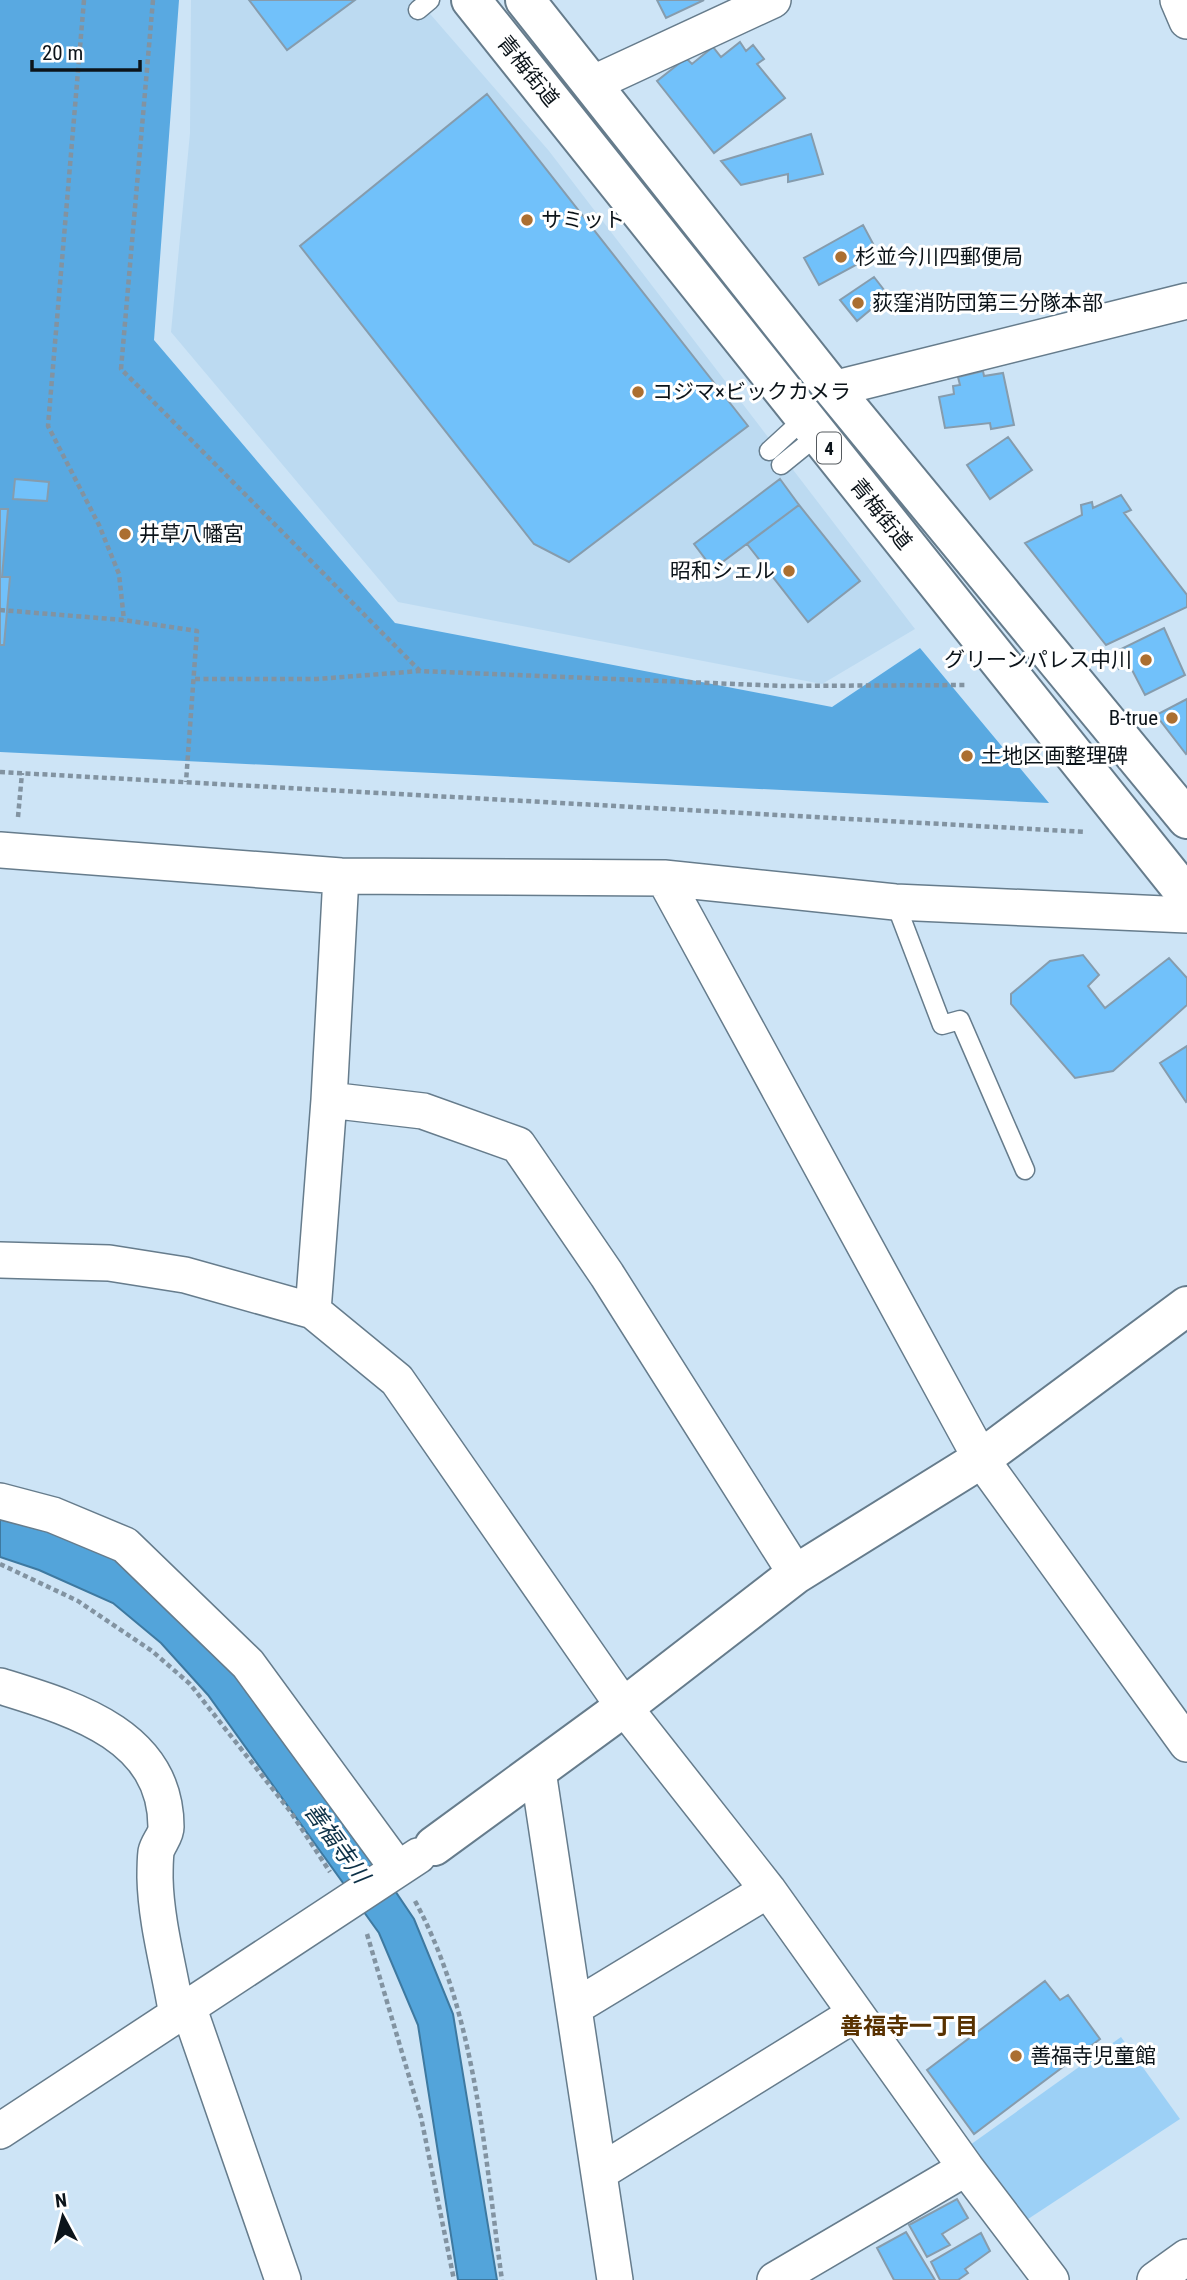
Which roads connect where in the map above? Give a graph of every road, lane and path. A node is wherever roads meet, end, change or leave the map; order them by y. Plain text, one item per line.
1 (84, 0) edge
2 (153, 0) edge
3 (471, 0) edge
4 (525, 0) edge
5 (773, 0) edge
6 (1178, 0) edge
7 (1187, 22) edge
8 (594, 83) junction
9 (1187, 301) edge
10 (833, 388) junction
11 (812, 426) junction
12 (769, 451) dead end
13 (781, 465) dead end
14 (0, 610) edge
15 (124, 620) junction
16 (420, 671) junction
17 (195, 679) junction
18 (967, 685) dead end
19 (0, 772) edge
20 (186, 782) junction
21 (1187, 819) edge
22 (1086, 832) dead end
23 (0, 850) edge
24 (341, 876) junction
25 (664, 878) junction
26 (1187, 896) edge
27 (895, 902) junction
28 (1187, 915) edge
29 (329, 1100) junction
30 (1025, 1170) dead end
31 (0, 1260) edge
32 (313, 1311) junction
33 (1182, 1317) edge
34 (982, 1459) junction
35 (0, 1501) edge
36 (0, 1563) edge
37 (796, 1574) junction
38 (0, 1686) edge
39 (624, 1707) junction
40 (1187, 1744) edge
41 (538, 1771) junction
42 (434, 1846) joint
43 (396, 1870) junction
44 (768, 1890) junction
45 (351, 1899) junction
46 (575, 2007) junction
47 (183, 2012) junction
48 (855, 2014) junction
49 (0, 2131) edge
50 (966, 2168) junction
51 (600, 2172) junction
52 (1187, 2257) edge
53 (283, 2280) edge
54 (454, 2280) edge
55 (502, 2280) edge
56 (615, 2280) edge
57 (775, 2280) edge
58 (1051, 2280) edge
59 (1155, 2280) edge

1 - 15 path
2 - 16 path
3 - 11 main road, 青梅街道 / 4
4 - 8 main road, 青梅街道 / 4
5 - 8 street
6 - 7 street
8 - 10 main road, 青梅街道 / 4
9 - 10 street
10 - 21 main road, 青梅街道 / 4
11 - 12 lane
11 - 13 lane
11 - 26 main road, 青梅街道 / 4
14 - 15 path
15 - 17 path
16 - 17 path
16 - 18 path
17 - 20 path
19 - 20 path
20 - 22 path
23 - 24 street
24 - 25 street
24 - 29 street
25 - 27 street
25 - 34 street
27 - 28 street
27 - 30 lane
29 - 32 street
29 - 37 street
31 - 32 street
32 - 39 street
33 - 34 main road
34 - 37 main road
34 - 40 street
35 - 43 street
36 - 45 path
37 - 39 main road
38 - 47 street
39 - 41 main road
39 - 44 street
41 - 42 main road
41 - 46 street
42 - 43 street
43 - 45 street
43 - 55 path
44 - 46 street
44 - 48 street
45 - 47 street
45 - 54 path
46 - 51 street
47 - 49 street
47 - 53 street
48 - 50 street
48 - 51 street
50 - 57 street
50 - 58 street
51 - 56 street
52 - 59 street

